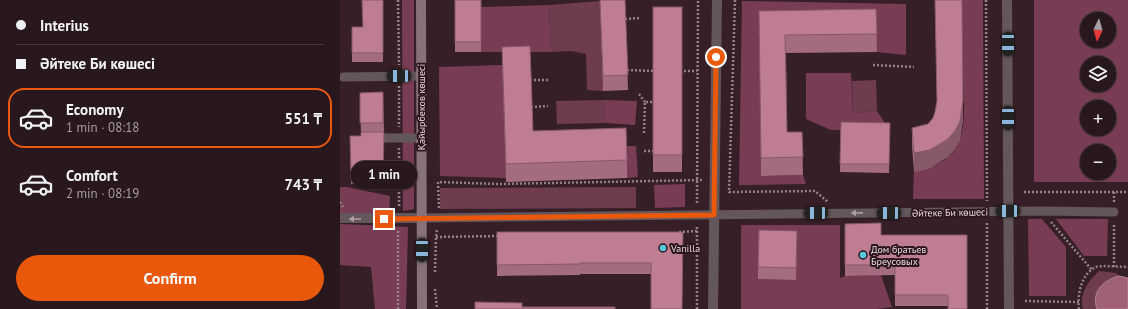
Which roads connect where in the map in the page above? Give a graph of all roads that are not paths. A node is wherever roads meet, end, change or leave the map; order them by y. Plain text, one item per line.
1 (421, 0) edge
2 (717, 0) edge
3 (1007, 0) edge
4 (422, 76) junction
5 (342, 77) dead end
6 (362, 138) edge
7 (422, 138) junction
8 (1008, 211) junction
9 (1114, 212) road end
10 (714, 215) junction
11 (340, 218) edge
12 (422, 218) junction
13 (422, 309) edge
14 (713, 309) edge
15 (1008, 309) edge

1 - 4 main road, Қайырбеков көшесі
2 - 10 street
3 - 8 street
4 - 5 lane
4 - 7 main road, Қайырбеков көшесі
6 - 7 lane
7 - 12 main road, Қайырбеков көшесі
8 - 9 lane, Әйтеке Би көшесі
8 -> 10 lane, Әйтеке Би көшесі
8 - 15 street
10 - 12 lane, Әйтеке Би көшесі
10 - 14 street
12 -> 11 street, Әйтеке Би көшесі
12 - 13 main road, Қайырбеков көшесі

